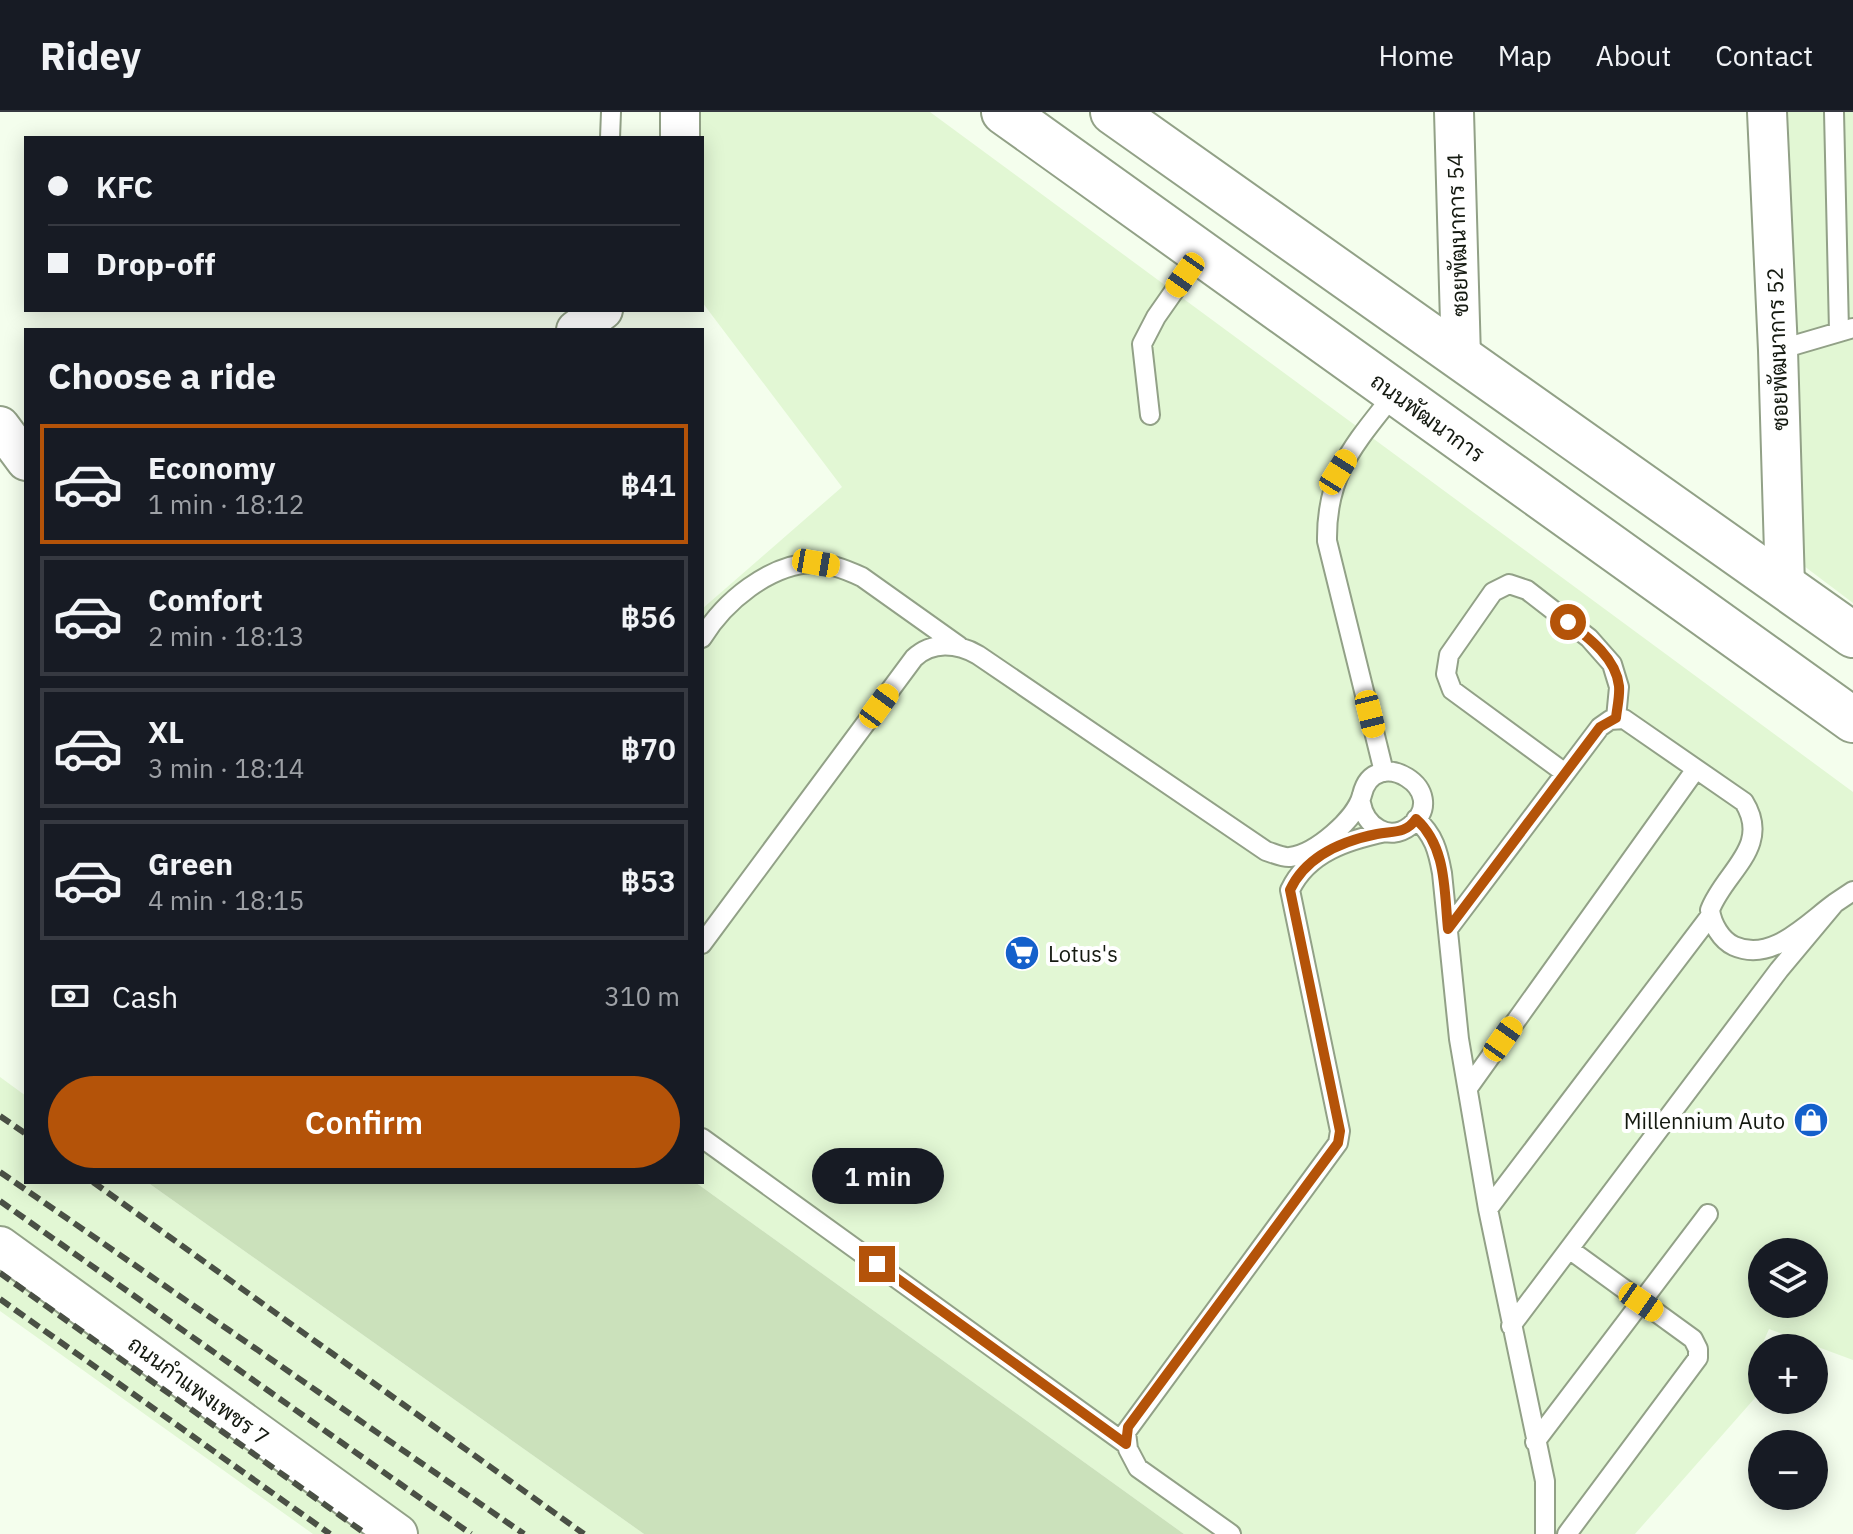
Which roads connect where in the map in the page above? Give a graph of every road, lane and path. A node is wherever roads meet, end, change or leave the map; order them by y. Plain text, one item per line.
1 (611, 112) edge
2 (680, 112) edge
3 (1004, 112) edge
4 (1113, 112) edge
5 (1454, 112) edge
6 (1767, 112) edge
7 (1834, 112) edge
8 (610, 136) edge
9 (680, 136) edge
10 (1200, 254) junction
11 (600, 312) edge
12 (579, 328) edge
13 (1846, 330) edge
14 (1778, 350) junction
15 (1461, 357) junction
16 (1394, 394) junction
17 (1150, 415) dead end
18 (1785, 586) junction
19 (1853, 635) edge
20 (704, 636) edge
21 (959, 646) junction
22 (1616, 718) junction
23 (1853, 720) edge
24 (1696, 769) junction
25 (1384, 772) junction
26 (1565, 773) junction
27 (1361, 803) junction
28 (1416, 819) junction
29 (1386, 832) junction
30 (1853, 891) edge
31 (1835, 903) junction
32 (1711, 915) junction
33 (1448, 929) junction
34 (704, 941) edge
35 (1468, 1088) junction
36 (704, 1139) edge
37 (1488, 1209) junction
38 (1708, 1214) dead end
39 (0, 1246) edge
40 (1569, 1249) junction
41 (1641, 1302) junction
42 (1511, 1326) junction
43 (1535, 1442) junction
44 (1126, 1444) junction
45 (398, 1534) edge
46 (1231, 1534) edge
47 (1545, 1534) edge
48 (1567, 1534) edge

1 - 8 lane
2 - 9 street
3 - 10 main road, ถนนพัฒนาการ
4 - 15 main road
5 - 15 street, ซอยพัฒนาการ 54
6 - 14 street, ซอยพัฒนาการ 52
7 - 13 lane
10 - 16 main road, ถนนพัฒนาการ
10 - 17 lane
11 - 12 street
13 - 14 lane
14 - 18 street, ซอยพัฒนาการ 52
15 - 18 main road
16 - 23 main road, ถนนพัฒนาการ
16 - 25 lane
18 - 19 main road
20 - 21 lane
21 - 27 lane
21 - 34 lane
22 - 24 lane
22 - 26 lane
22 - 26 lane
24 - 32 lane
24 - 35 lane
25 - 27 lane
25 - 28 lane
26 - 33 lane
27 - 29 lane
28 - 29 lane
28 - 33 lane
29 - 44 lane
30 - 31 lane
31 - 32 lane
31 - 40 lane
32 - 37 lane
33 - 35 lane
35 - 37 lane
36 - 44 lane
37 - 42 lane
38 - 41 lane
39 - 45 street, ถนนกำแพงเพชร 7
40 - 41 lane
40 - 42 lane
41 - 43 lane
41 - 48 lane
42 - 43 lane
43 - 47 lane
44 - 46 lane

